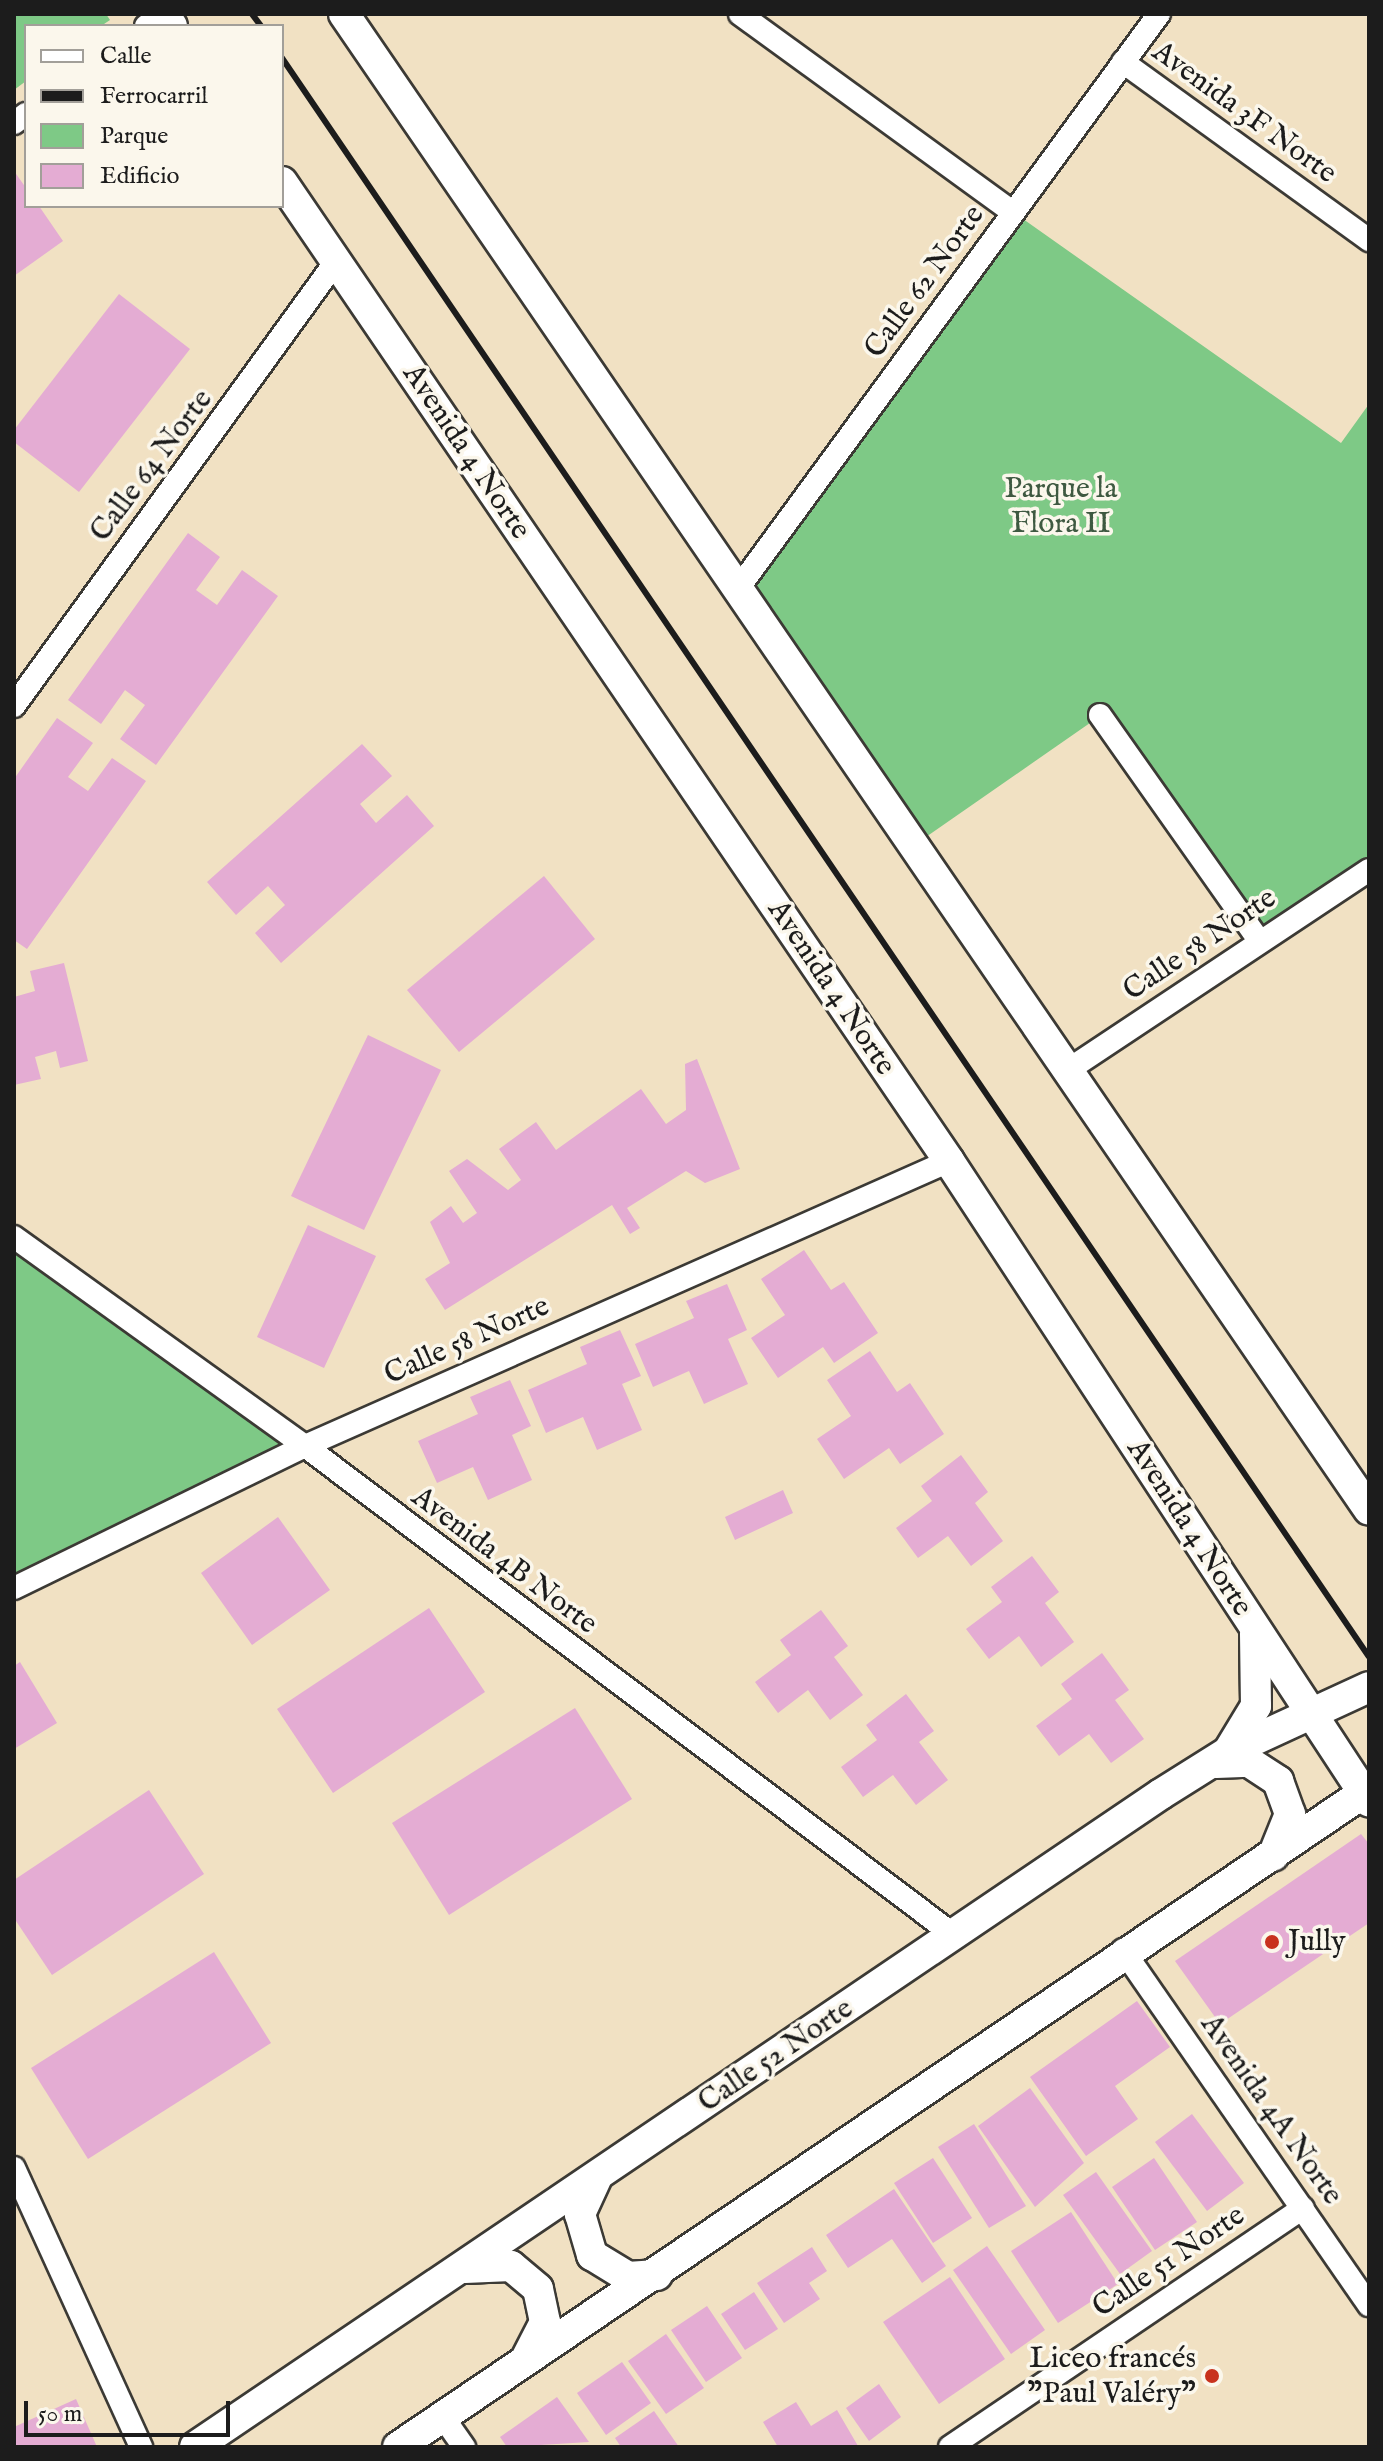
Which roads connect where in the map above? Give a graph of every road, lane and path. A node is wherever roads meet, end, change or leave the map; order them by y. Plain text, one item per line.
1 (344, 14) edge
2 (740, 14) edge
3 (1159, 14) edge
4 (1123, 62) junction
5 (284, 185) edge
6 (1013, 212) junction
7 (1369, 240) edge
8 (337, 260) junction
9 (740, 586) junction
10 (14, 706) edge
11 (1100, 715) dead end
12 (1369, 870) edge
13 (1259, 940) junction
14 (1065, 1072) junction
15 (949, 1161) junction
16 (14, 1237) edge
17 (305, 1446) junction
18 (1369, 1510) edge
19 (14, 1588) edge
20 (1243, 1611) junction
21 (1369, 1687) edge
22 (1314, 1714) junction
23 (1220, 1758) junction
24 (1367, 1794) edge
25 (1268, 1861) junction
26 (955, 1936) junction
27 (1123, 1950) junction
28 (14, 2168) edge
29 (599, 2176) junction
30 (1303, 2208) junction
31 (461, 2269) junction
32 (657, 2275) junction
33 (1369, 2305) edge
34 (519, 2366) junction
35 (443, 2417) junction
36 (141, 2447) edge
37 (195, 2447) edge
38 (398, 2447) edge
39 (464, 2447) edge
40 (950, 2447) edge

1 - 9 main road
2 - 6 street
3 - 4 street, Calle 62 Norte
4 - 6 street, Calle 62 Norte
4 - 7 street, Avenida 3F Norte
5 - 8 main road, Avenida 4 Norte
6 - 9 street, Calle 62 Norte
8 - 10 street, Calle 64 Norte
8 - 15 main road, Avenida 4 Norte
9 - 14 main road
11 - 13 street
12 - 13 street, Calle 58 Norte
13 - 14 street, Calle 58 Norte
14 - 18 main road
15 - 17 street, Calle 58 Norte
15 - 20 main road, Avenida 4 Norte
16 - 17 street, Avenida 4B Norte
17 - 19 street, Calle 58 Norte
17 - 26 street, Avenida 4B Norte
20 - 22 main road, Avenida 4 Norte
20 - 23 main road
21 - 22 main road, Calle 52 Norte
22 - 23 main road, Calle 52 Norte
22 - 24 main road, Avenida 4 Norte
23 - 25 main road
23 - 26 main road, Calle 52 Norte
24 - 25 main road
25 - 27 main road
26 - 29 main road, Calle 52 Norte
27 - 30 street, Avenida 4A Norte
27 - 32 main road
28 - 36 street
29 - 31 main road, Calle 52 Norte
29 - 32 main road
30 - 33 street, Avenida 4A Norte
30 - 40 street, Calle 51 Norte
31 - 34 main road
31 - 37 main road, Calle 52 Norte
32 - 34 main road
34 - 35 main road
35 - 38 main road
35 - 39 street

